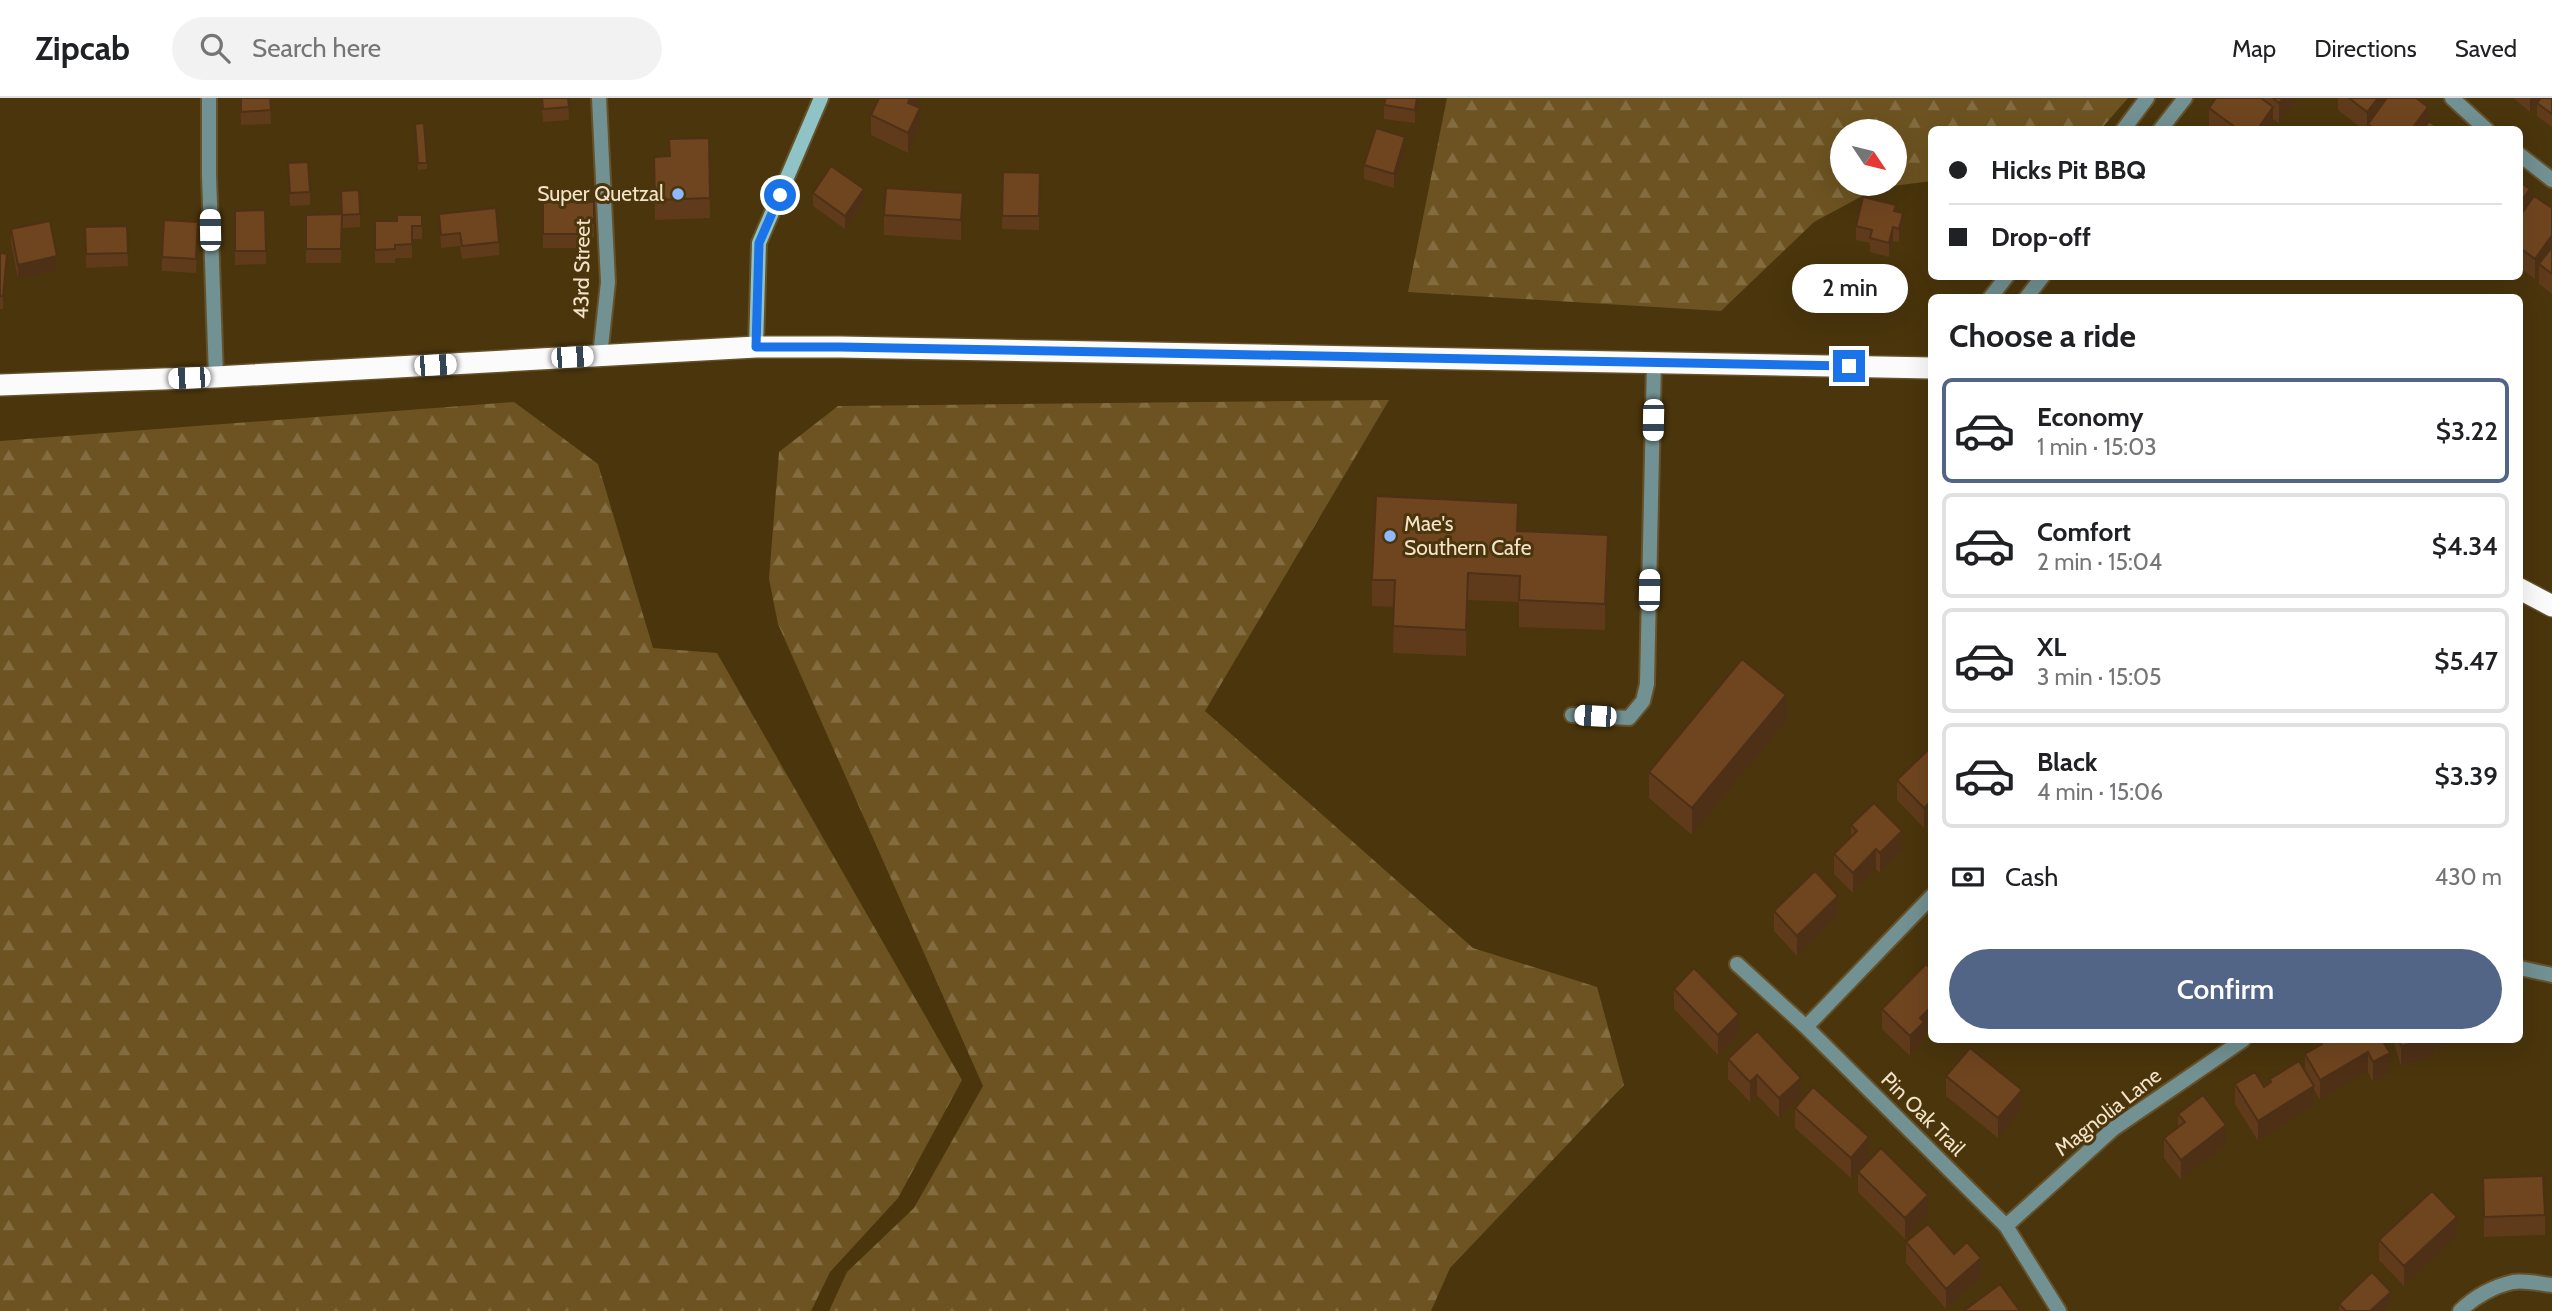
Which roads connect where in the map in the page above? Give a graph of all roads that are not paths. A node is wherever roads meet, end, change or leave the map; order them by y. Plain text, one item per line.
1 (209, 98) edge
2 (599, 98) edge
3 (821, 98) edge
4 (2147, 98) edge
5 (2185, 98) edge
6 (2452, 98) edge
7 (2126, 126) edge
8 (2163, 126) edge
9 (2483, 126) edge
10 (2523, 157) edge
11 (2552, 180) edge
12 (2004, 280) edge
13 (2040, 280) edge
14 (1993, 294) edge
15 (2029, 294) edge
16 (756, 347) junction
17 (600, 356) junction
18 (1654, 362) junction
19 (1928, 368) edge
20 (216, 377) junction
21 (0, 385) edge
22 (2523, 591) edge
23 (2552, 606) edge
24 (1572, 715) dead end
25 (1928, 900) edge
26 (1737, 964) dead end
27 (2523, 969) edge
28 (2552, 975) edge
29 (1806, 1027) junction
30 (2240, 1043) edge
31 (2006, 1226) junction
32 (2552, 1285) edge
33 (2059, 1311) edge
34 (2460, 1311) edge

1 - 20 street
2 - 17 street, 43rd Street
3 - 16 street
4 - 7 street
5 - 8 street
6 - 9 street
10 - 11 street
12 - 14 street
13 - 15 street
16 - 17 highway
16 - 18 highway
17 - 20 highway
18 - 19 highway
18 - 24 street
20 - 21 highway
22 - 23 highway
25 - 29 street
26 - 29 street, Pin Oak Trail
27 - 28 street
29 - 31 street, Pin Oak Trail
30 - 31 street, Magnolia Lane
31 - 33 street, Pin Oak Trail
32 - 34 street

